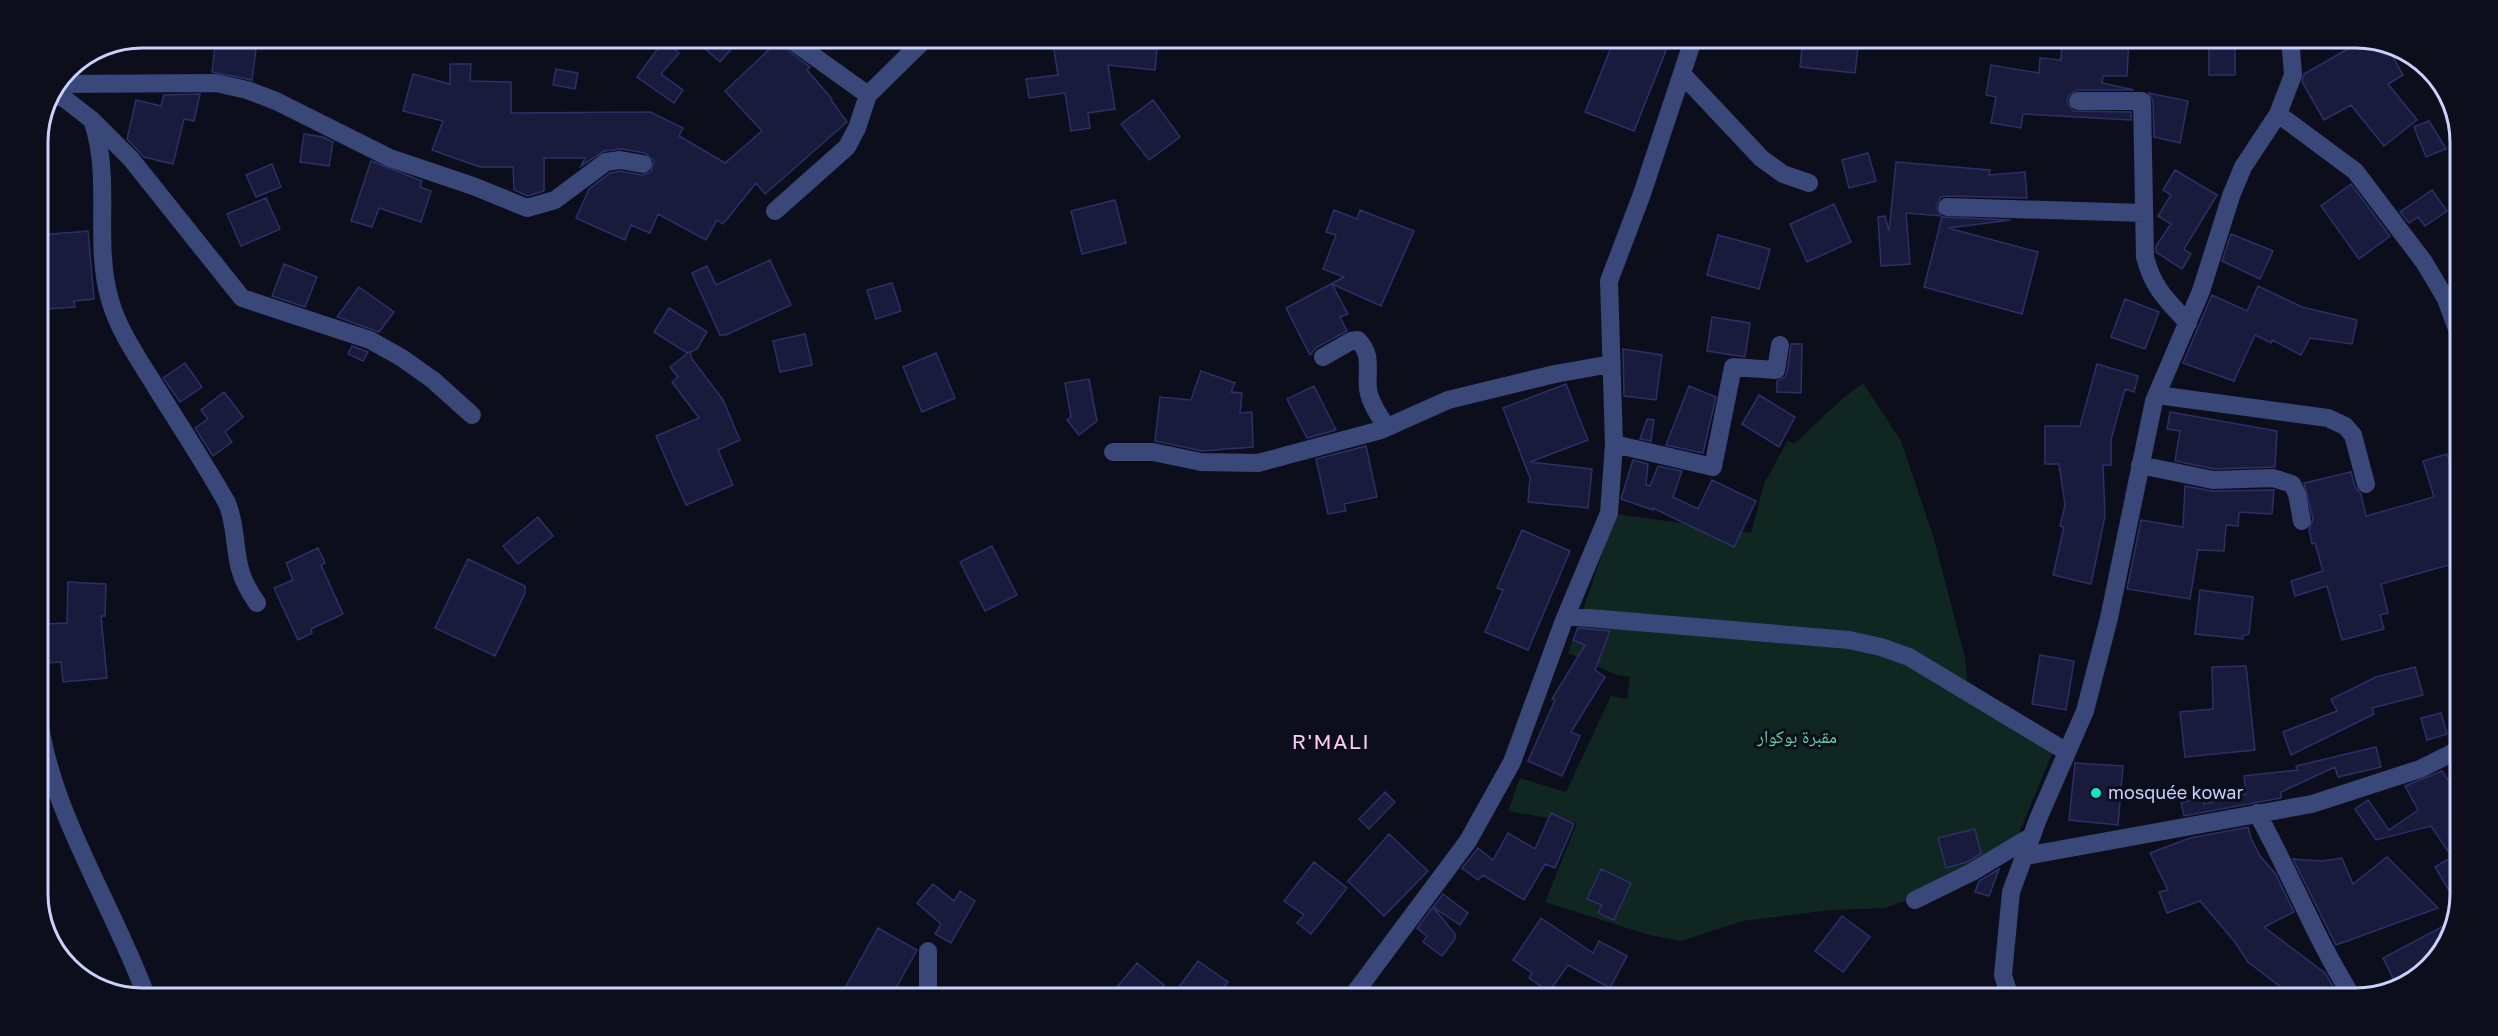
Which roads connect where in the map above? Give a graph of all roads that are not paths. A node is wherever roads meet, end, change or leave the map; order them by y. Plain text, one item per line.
1 (802, 48) edge
2 (917, 48) edge
3 (1691, 48) edge
4 (2291, 48) edge
5 (1683, 74) junction
6 (68, 84) edge
7 (868, 95) junction
8 (60, 97) edge
9 (2078, 101) dead end
10 (2278, 114) junction
11 (92, 120) junction
12 (643, 164) dead end
13 (1809, 183) dead end
14 (1947, 207) dead end
15 (775, 211) dead end
16 (2144, 213) junction
17 (2450, 310) edge
18 (2188, 323) junction
19 (1780, 345) dead end
20 (1323, 357) dead end
21 (1611, 364) junction
22 (2157, 395) junction
23 (472, 415) dead end
24 (1387, 428) junction
25 (1614, 444) junction
26 (1113, 452) dead end
27 (2140, 465) junction
28 (2366, 484) dead end
29 (2302, 521) dead end
30 (257, 603) dead end
31 (1566, 616) junction
32 (2067, 752) junction
33 (2450, 754) edge
34 (48, 757) edge
35 (2258, 813) junction
36 (2032, 836) junction
37 (2025, 856) junction
38 (1915, 900) dead end
39 (928, 951) dead end
40 (143, 988) edge
41 (928, 988) edge
42 (1359, 988) edge
43 (2006, 988) edge
44 (2346, 988) edge

1 - 7 street
2 - 7 street
3 - 5 street
4 - 10 street
5 - 13 street
5 - 21 street
6 - 12 street
7 - 15 street
8 - 11 street
9 - 16 street
10 - 17 street
10 - 18 street
11 - 23 street
11 - 30 street
14 - 16 street
16 - 18 street
18 - 22 street
19 - 25 street
20 - 24 street
21 - 24 street
21 - 25 street
22 - 27 street
22 - 28 street
24 - 26 street
25 - 31 street
27 - 29 street
27 - 32 street
31 - 32 street
31 - 42 street
32 - 36 street
33 - 35 street
34 - 40 street
35 - 37 street
35 - 44 street
36 - 37 street
36 - 38 street
37 - 43 street
39 - 41 street

